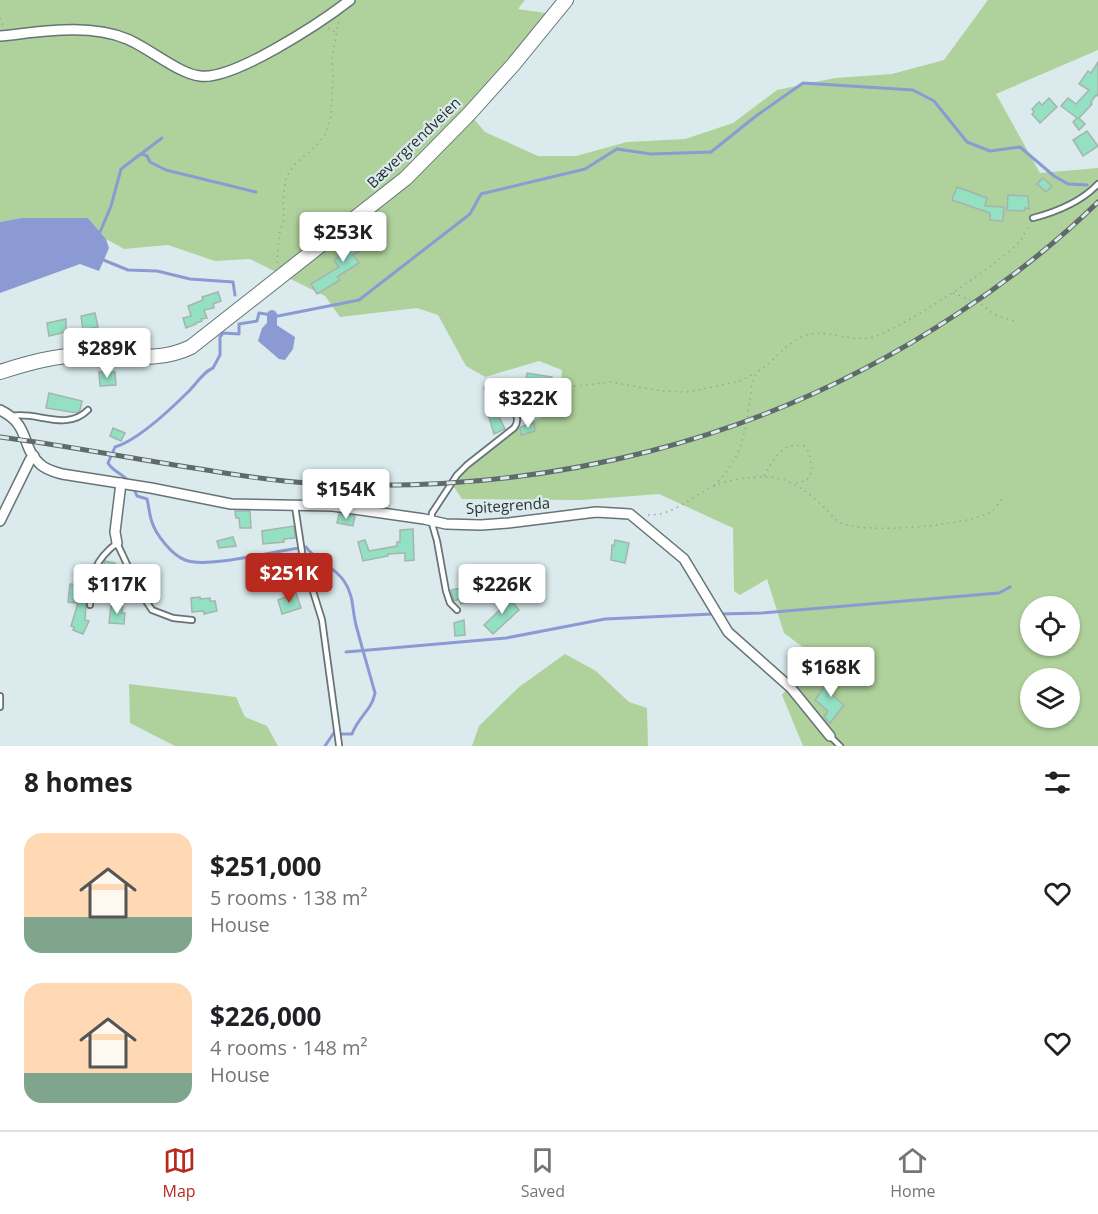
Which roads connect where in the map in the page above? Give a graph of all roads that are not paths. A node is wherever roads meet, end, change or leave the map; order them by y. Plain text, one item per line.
1 (350, 0) edge
2 (566, 0) edge
3 (0, 36) edge
4 (1098, 184) edge
5 (1033, 218) road end
6 (0, 372) edge
7 (513, 406) dead end
8 (0, 410) edge
9 (88, 410) dead end
10 (12, 416) junction
11 (34, 456) junction
12 (121, 483) junction
13 (295, 506) junction
14 (431, 520) junction
15 (0, 521) edge
16 (117, 543) junction
17 (90, 605) dead end
18 (457, 610) dead end
19 (192, 620) dead end
20 (0, 696) edge
21 (0, 707) edge
22 (830, 736) joint
23 (339, 745) edge
24 (840, 746) edge

1 - 3 street
2 - 6 main road, Bævergrendveien
4 - 5 lane
7 - 14 lane
8 - 10 street
9 - 10 lane
10 - 11 street
11 - 12 street, Spitegrenda
11 - 15 street
12 - 13 street, Spitegrenda
12 - 16 street
13 - 14 street, Spitegrenda
13 - 23 lane
14 - 18 lane
14 - 22 street, Spitegrenda
16 - 17 lane
16 - 19 lane
20 - 21 lane
22 - 24 lane

